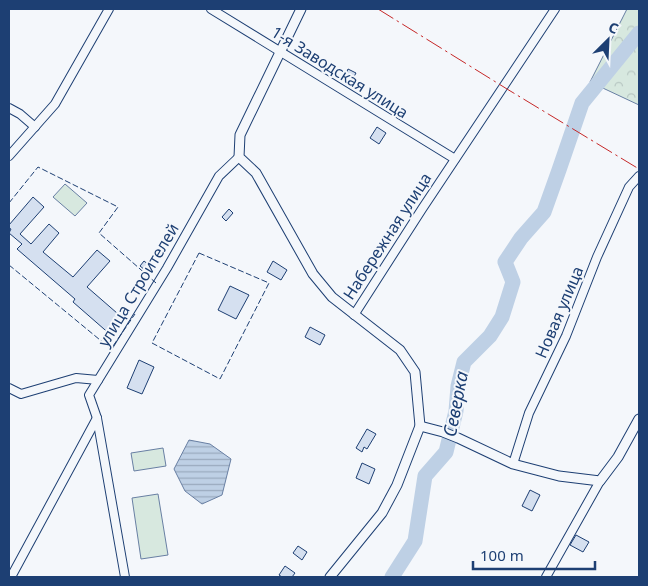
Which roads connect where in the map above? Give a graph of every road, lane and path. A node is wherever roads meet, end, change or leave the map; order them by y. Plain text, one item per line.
1 (109, 9) edge
2 (211, 9) edge
3 (301, 9) edge
4 (554, 9) edge
5 (280, 52) junction
6 (9, 108) edge
7 (35, 127) junction
8 (9, 156) edge
9 (239, 157) junction
10 (455, 159) junction
11 (639, 176) edge
12 (354, 315) junction
13 (98, 380) junction
14 (9, 388) edge
15 (98, 418) junction
16 (639, 419) edge
17 (420, 426) junction
18 (513, 464) junction
19 (600, 481) junction
20 (10, 577) edge
21 (125, 577) edge
22 (330, 577) edge
23 (546, 577) edge

1 - 7 street
2 - 5 street, 1-я Заводская улица
3 - 5 street
4 - 10 street, Набережная улица
5 - 9 street
5 - 10 street, 1-я Заводская улица
6 - 7 street
7 - 8 street
9 - 12 street
9 - 13 street, улица Строителей
10 - 12 street, Набережная улица
11 - 18 street, Новая улица
12 - 17 street, Набережная улица
13 - 14 street
13 - 15 street, улица Строителей
15 - 20 street
15 - 21 street
16 - 19 street
17 - 18 street
17 - 22 street, Набережная улица
18 - 19 street
19 - 23 street

